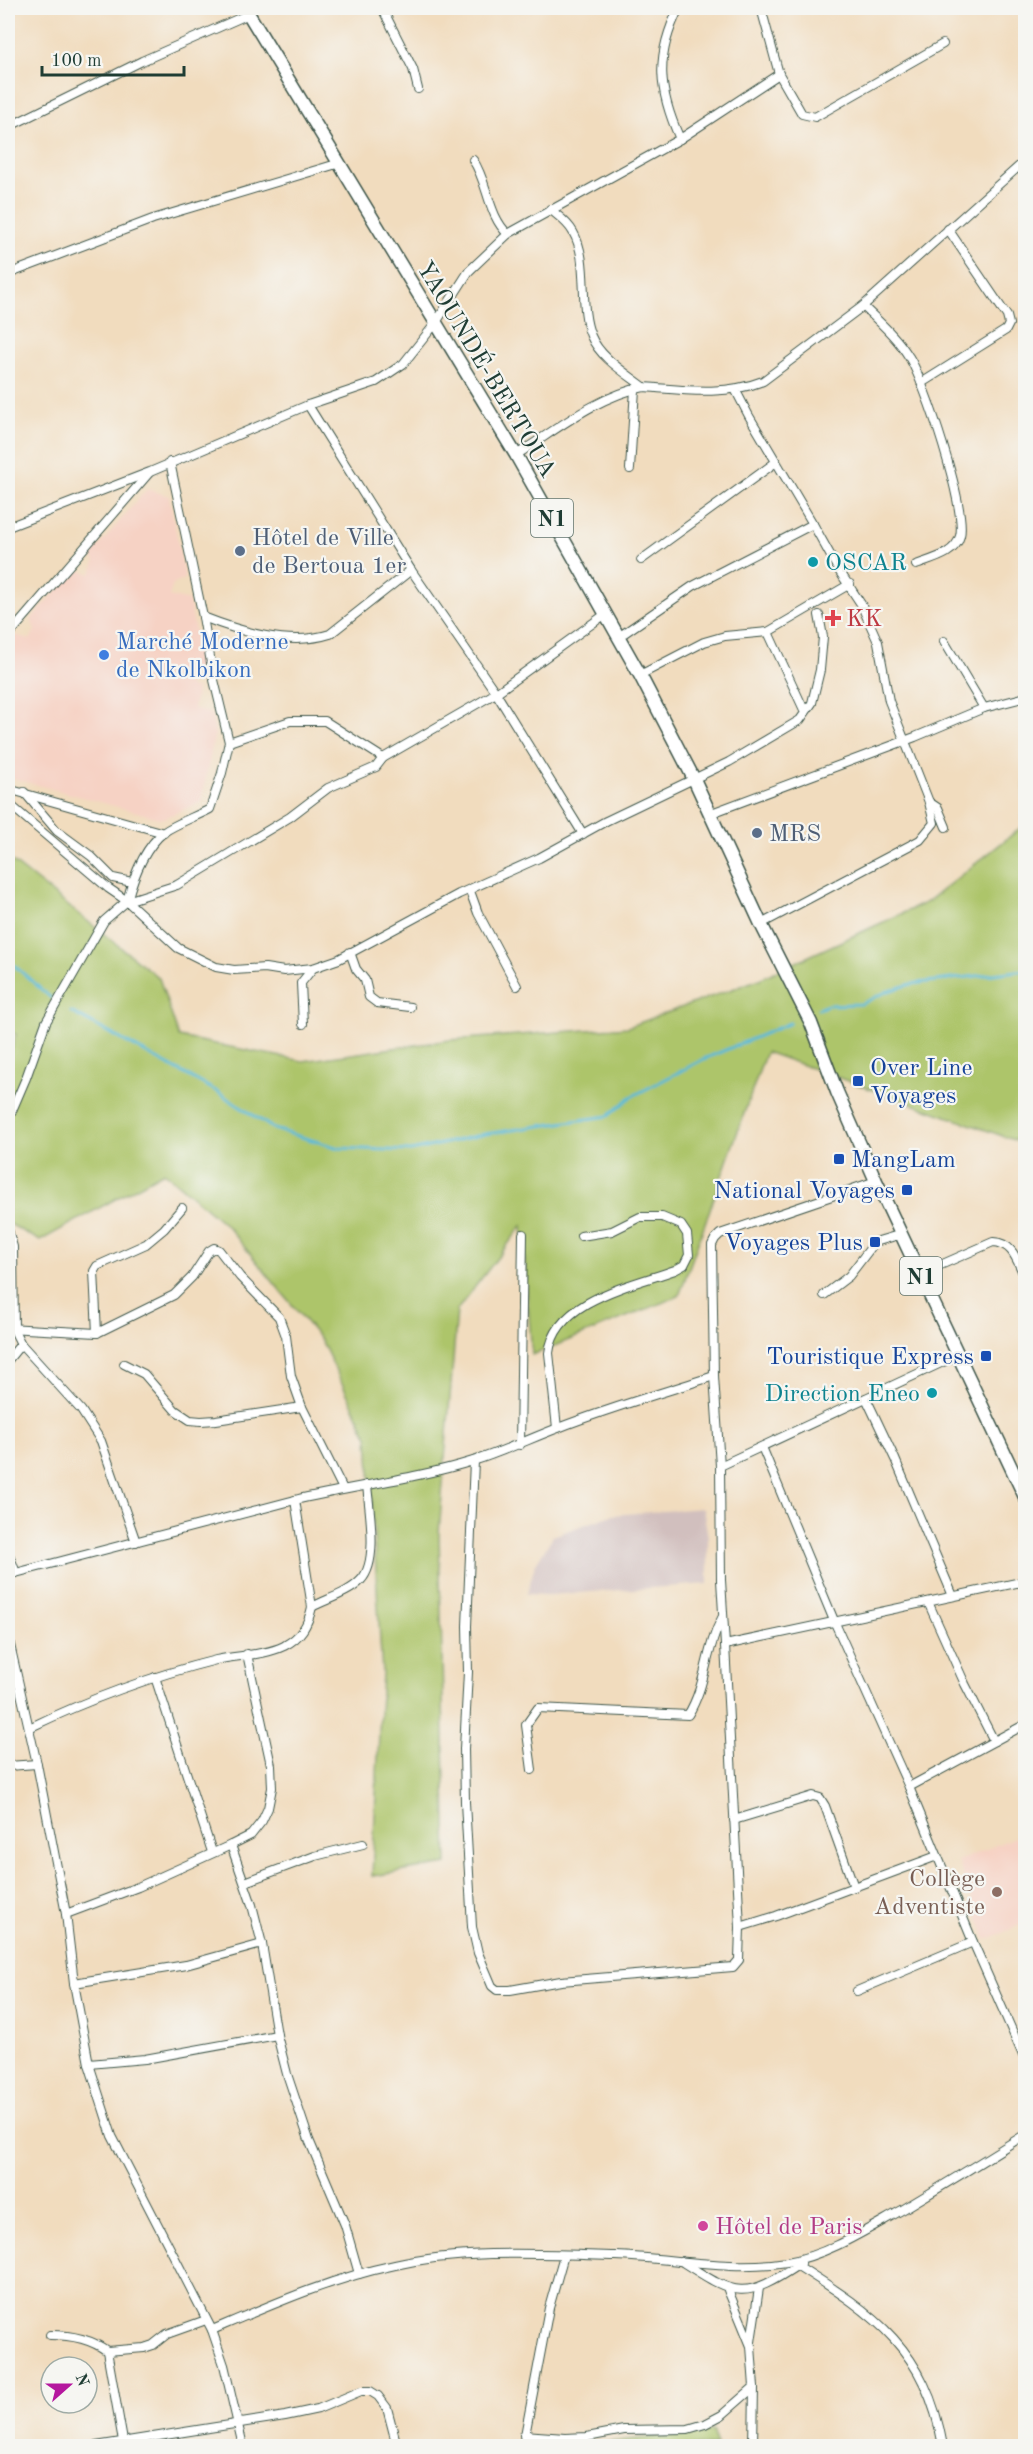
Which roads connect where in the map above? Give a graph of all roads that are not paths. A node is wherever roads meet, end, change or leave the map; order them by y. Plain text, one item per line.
1 (382, 8) edge
2 (679, 8) edge
3 (761, 8) edge
4 (247, 11) edge
5 (943, 44) dead end
6 (779, 74) junction
7 (418, 88) dead end
8 (9, 124) edge
9 (680, 139) junction
10 (473, 160) dead end
11 (1026, 160) edge
12 (340, 163) junction
13 (550, 209) junction
14 (948, 230) junction
15 (508, 234) junction
16 (8, 274) edge
17 (863, 306) junction
18 (435, 324) junction
19 (923, 382) junction
20 (644, 387) junction
21 (635, 389) junction
22 (735, 389) junction
23 (308, 405) junction
24 (516, 455) junction
25 (170, 462) junction
26 (776, 462) junction
27 (630, 469) dead end
28 (150, 472) junction
29 (813, 524) junction
30 (8, 527) edge
31 (641, 560) dead end
32 (915, 565) dead end
33 (411, 570) junction
34 (850, 584) junction
35 (607, 612) junction
36 (819, 615) dead end
37 (203, 617) junction
38 (768, 632) junction
39 (8, 636) edge
40 (620, 636) junction
41 (944, 641) dead end
42 (640, 675) junction
43 (496, 693) junction
44 (1026, 697) edge
45 (984, 708) junction
46 (805, 712) junction
47 (904, 741) junction
48 (229, 742) junction
49 (382, 758) junction
50 (694, 779) junction
51 (8, 789) edge
52 (23, 791) junction
53 (929, 802) junction
54 (8, 803) edge
55 (709, 814) junction
56 (946, 827) dead end
57 (164, 833) junction
58 (583, 834) junction
59 (132, 882) junction
60 (470, 891) junction
61 (127, 901) junction
62 (761, 924) junction
63 (350, 952) junction
64 (314, 968) junction
65 (517, 986) dead end
66 (410, 1006) dead end
67 (303, 1024) dead end
68 (8, 1120) edge
69 (876, 1181) junction
70 (182, 1208) dead end
71 (8, 1230) edge
72 (523, 1234) dead end
73 (902, 1234) junction
74 (581, 1236) dead end
75 (920, 1274) junction
76 (1026, 1279) edge
77 (824, 1295) dead end
78 (11, 1329) edge
79 (97, 1333) junction
80 (21, 1344) junction
81 (958, 1356) junction
82 (8, 1360) edge
83 (124, 1364) dead end
84 (714, 1376) junction
85 (866, 1398) junction
86 (302, 1407) junction
87 (557, 1428) junction
88 (520, 1445) junction
89 (762, 1447) junction
90 (474, 1461) junction
91 (720, 1466) junction
92 (367, 1485) junction
93 (343, 1489) junction
94 (1026, 1499) edge
95 (295, 1500) junction
96 (136, 1542) junction
97 (8, 1552) edge
98 (12, 1574) edge
99 (1026, 1581) edge
100 (953, 1596) junction
101 (928, 1602) junction
102 (312, 1607) junction
103 (723, 1617) junction
104 (835, 1623) junction
105 (8, 1636) edge
106 (725, 1646) junction
107 (247, 1654) junction
108 (155, 1677) junction
109 (1026, 1724) edge
110 (29, 1728) junction
111 (994, 1741) junction
112 (37, 1764) junction
113 (8, 1766) edge
114 (532, 1770) dead end
115 (909, 1787) junction
116 (734, 1820) junction
117 (363, 1844) dead end
118 (231, 1845) junction
119 (212, 1852) junction
120 (937, 1856) junction
121 (245, 1882) junction
122 (854, 1887) junction
123 (66, 1914) junction
124 (740, 1927) junction
125 (973, 1942) junction
126 (262, 1944) junction
127 (74, 1983) junction
128 (857, 1991) dead end
129 (277, 2035) junction
130 (1026, 2062) edge
131 (89, 2064) junction
132 (1026, 2134) edge
133 (564, 2255) junction
134 (812, 2256) junction
135 (680, 2261) junction
136 (798, 2266) junction
137 (358, 2274) junction
138 (759, 2288) junction
139 (728, 2290) junction
140 (206, 2320) junction
141 (212, 2330) junction
142 (50, 2335) dead end
143 (751, 2346) junction
144 (107, 2351) junction
145 (754, 2387) junction
146 (236, 2422) junction
147 (524, 2435) junction
148 (123, 2441) junction
149 (96, 2446) edge
150 (243, 2446) edge
151 (397, 2446) edge
152 (523, 2446) edge
153 (753, 2446) edge
154 (942, 2446) edge

1 - 7 street
2 - 9 street
3 - 6 street
4 - 8 street
4 - 12 highway, YAOUNDÉ-BERTOUA / N1
5 - 6 street
6 - 9 street
9 - 13 street
10 - 15 street
11 - 14 street
12 - 16 street
12 - 18 highway, YAOUNDÉ-BERTOUA / N1
13 - 15 street
13 - 20 street
14 - 17 street
14 - 19 street
15 - 18 street
17 - 19 street
17 - 22 street
18 - 23 street
18 - 24 highway, YAOUNDÉ-BERTOUA / N1
19 - 32 street
20 - 21 street
20 - 22 street
21 - 24 street
21 - 27 street
22 - 26 street
23 - 25 street
23 - 33 street
24 - 35 highway, YAOUNDÉ-BERTOUA / N1
25 - 28 street
25 - 37 street
26 - 29 street
26 - 31 street
28 - 30 street
28 - 39 street
29 - 34 street
29 - 40 street
33 - 37 street
33 - 43 street
34 - 38 street
34 - 47 street
35 - 40 highway, YAOUNDÉ-BERTOUA / N1
35 - 43 street
36 - 46 street
37 - 48 street
38 - 42 street
38 - 46 street
40 - 42 highway, YAOUNDÉ-BERTOUA / N1
41 - 45 street
42 - 50 highway, YAOUNDÉ-BERTOUA / N1
43 - 49 street
43 - 58 street
44 - 45 street
45 - 47 street
46 - 50 street
47 - 53 street
47 - 55 street
48 - 49 street
48 - 57 street
49 - 61 street
50 - 55 highway, YAOUNDÉ-BERTOUA / N1
50 - 58 street
51 - 52 street
52 - 57 street
52 - 59 street
53 - 56 street
53 - 62 street
54 - 61 street
55 - 62 highway, YAOUNDÉ-BERTOUA / N1
57 - 59 street
58 - 60 street
59 - 61 street
60 - 63 street
60 - 65 street
61 - 64 street
61 - 68 street
62 - 69 highway, YAOUNDÉ-BERTOUA / N1
63 - 64 street
63 - 66 street
64 - 67 street
69 - 73 highway, N1
69 - 84 street
70 - 79 street
71 - 78 street
72 - 88 street
73 - 75 highway, N1
73 - 77 street
74 - 87 street
75 - 76 street
75 - 81 highway, N1
78 - 79 street
78 - 80 street
79 - 86 street
80 - 82 street
80 - 96 street
81 - 85 street
81 - 94 highway, N1
83 - 86 street
84 - 87 street
84 - 91 street
85 - 89 street
85 - 100 street
86 - 93 street
87 - 88 street
88 - 90 street
89 - 91 street
89 - 104 street
90 - 92 street
90 - 124 street
91 - 103 street
92 - 93 street
92 - 102 street
93 - 95 street
95 - 96 street
95 - 102 street
96 - 98 street
97 - 98 street
99 - 100 street
100 - 101 street
101 - 104 street
101 - 111 street
102 - 107 street
103 - 106 street
103 - 114 street
104 - 106 street
104 - 115 street
105 - 110 street
106 - 116 street
107 - 108 street
107 - 118 street
108 - 110 street
108 - 119 street
109 - 111 street
110 - 112 street
111 - 115 street
112 - 113 street
112 - 123 street
115 - 120 street
116 - 122 street
116 - 124 street
117 - 121 street
118 - 119 street
118 - 121 street
119 - 123 street
120 - 122 street
120 - 125 street
121 - 126 street
122 - 124 street
123 - 127 street
125 - 128 street
125 - 130 street
126 - 127 street
126 - 129 street
127 - 131 street
129 - 131 street
129 - 137 street
131 - 140 street
132 - 134 street
133 - 135 street
133 - 137 street
133 - 147 street
134 - 135 street
134 - 136 street
135 - 139 street
136 - 138 street
136 - 154 street
137 - 141 street
138 - 139 street
138 - 143 street
139 - 143 street
140 - 141 street
140 - 144 street
141 - 146 street
142 - 144 street
143 - 145 street
144 - 148 street
145 - 147 street
145 - 153 street
146 - 148 street
146 - 150 street
146 - 151 street
147 - 152 street
148 - 149 street

